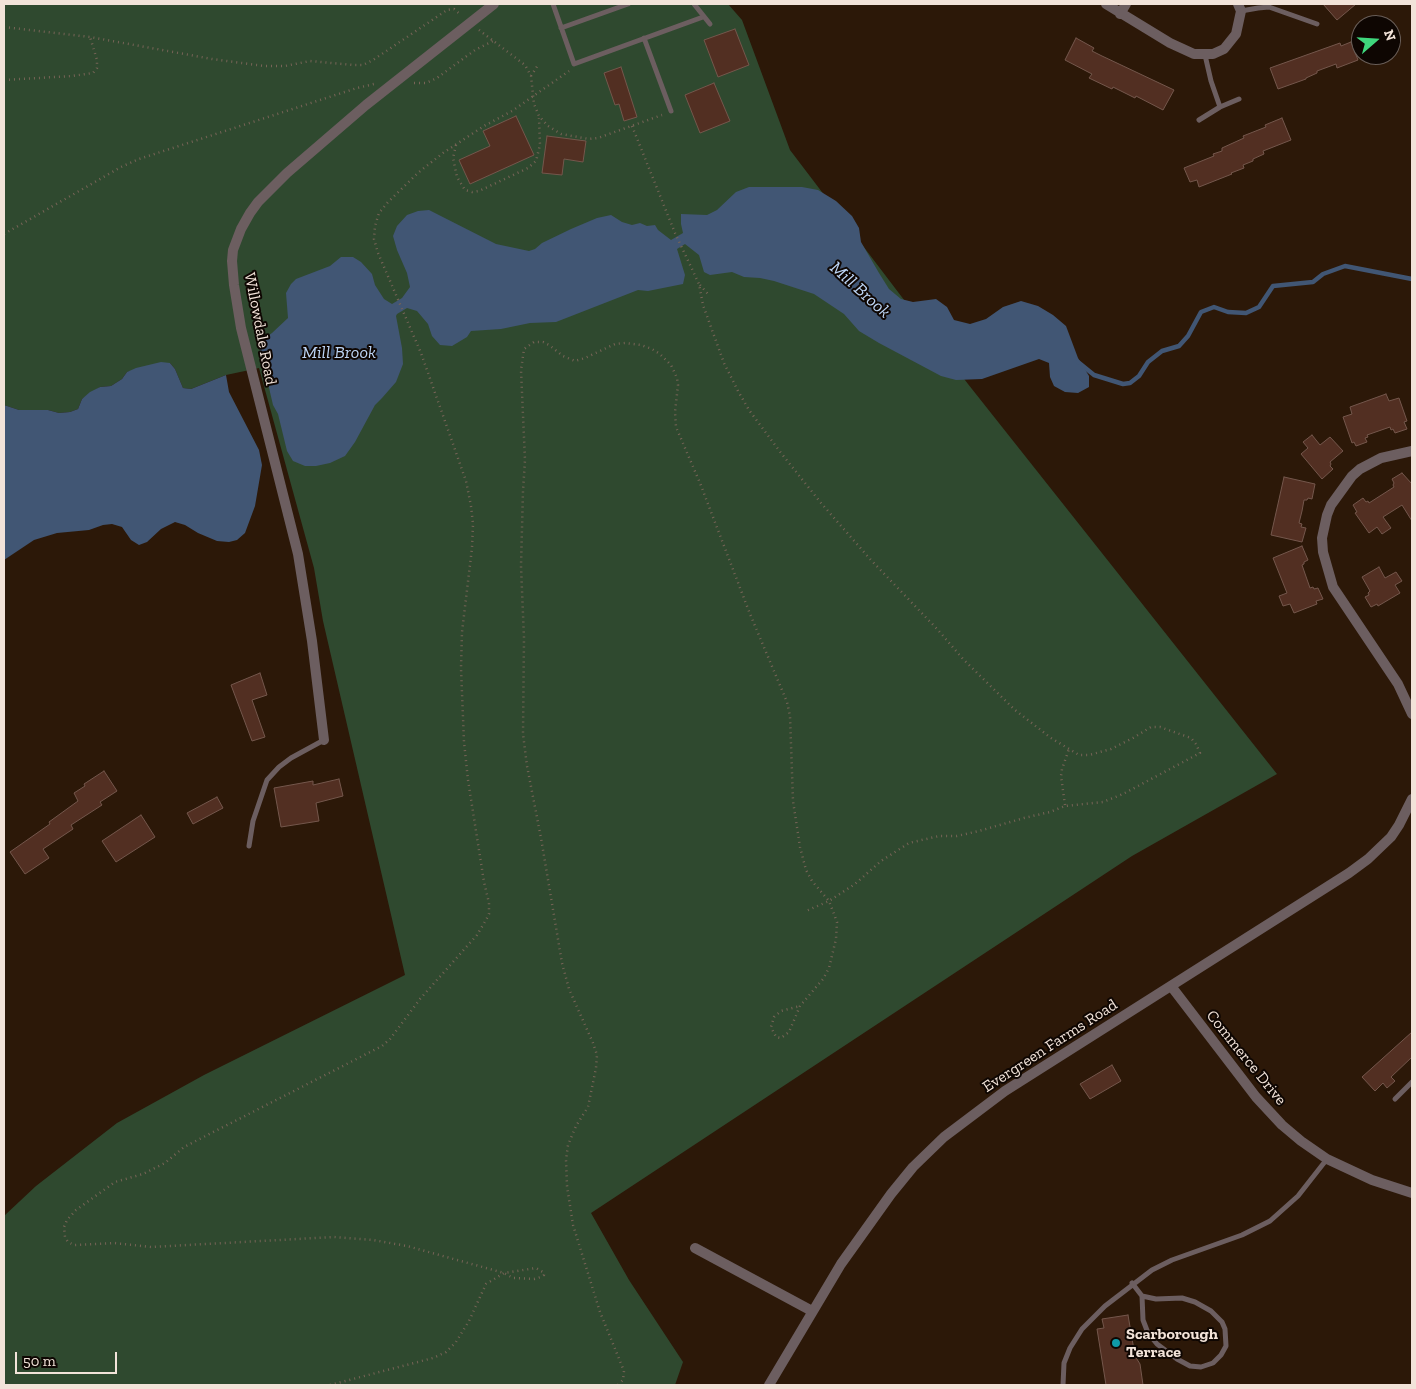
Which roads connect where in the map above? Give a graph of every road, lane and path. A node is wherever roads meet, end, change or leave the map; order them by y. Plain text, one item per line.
1 (494, 4) edge
2 (553, 4) edge
3 (628, 4) edge
4 (694, 4) edge
5 (1106, 4) edge
6 (1126, 4) edge
7 (1240, 8) edge
8 (1120, 14) junction
9 (703, 17) junction
10 (470, 23) junction
11 (710, 24) dead end
12 (1317, 24) dead end
13 (4, 27) edge
14 (561, 28) junction
15 (90, 37) junction
16 (644, 38) junction
17 (493, 41) junction
18 (1205, 54) junction
19 (574, 64) junction
20 (538, 65) dead end
21 (531, 76) junction
22 (4, 80) edge
23 (394, 82) junction
24 (532, 96) junction
25 (1239, 99) dead end
26 (1220, 107) junction
27 (671, 111) joint
28 (539, 116) junction
29 (1199, 120) dead end
30 (632, 126) junction
31 (457, 143) junction
32 (4, 234) edge
33 (699, 284) junction
34 (708, 294) dead end
35 (1412, 451) edge
36 (1412, 714) edge
37 (324, 740) joint
38 (1069, 748) junction
39 (1412, 799) edge
40 (1065, 806) junction
41 (249, 846) dead end
42 (829, 901) junction
43 (806, 911) dead end
44 (1171, 986) junction
45 (800, 1006) junction
46 (1412, 1082) edge
47 (1395, 1098) dead end
48 (1327, 1159) junction
49 (1412, 1193) edge
50 (695, 1248) dead end
51 (504, 1274) junction
52 (1132, 1284) junction
53 (1142, 1296) junction
54 (812, 1311) junction
55 (330, 1385) edge
56 (618, 1385) edge
57 (769, 1385) edge
58 (1063, 1385) edge

1 - 10 street, Willowdale Road
2 - 14 lane
3 - 14 lane
4 - 9 lane
5 - 8 street
6 - 8 street
7 - 12 lane
7 - 18 street
8 - 18 street
9 - 11 lane
9 - 16 lane
10 - 15 path
10 - 17 path
10 - 23 street, Willowdale Road
13 - 15 path
14 - 19 lane
15 - 22 path
16 - 19 lane
16 - 27 lane
17 - 21 path
17 - 23 path
18 - 26 lane
19 - 24 path
20 - 21 path
21 - 24 path
23 - 32 path
23 - 37 street, Willowdale Road
24 - 28 path
24 - 31 path
25 - 26 lane
26 - 29 lane
27 - 30 path
28 - 30 path
28 - 31 path
30 - 33 path
31 - 51 path
33 - 34 path
33 - 38 path
35 - 36 street
37 - 41 lane
38 - 40 path
38 - 40 path
39 - 44 street, Evergreen Farms Road
40 - 42 path
42 - 43 path
42 - 45 path
42 - 56 path
44 - 48 street, Commerce Drive
44 - 54 street, Evergreen Farms Road
45 - 45 path
46 - 47 lane
48 - 49 street, Commerce Drive
48 - 52 lane
50 - 54 street
51 - 51 path
51 - 55 path
52 - 53 lane
52 - 58 lane
53 - 53 lane
54 - 57 street, Evergreen Farms Road

